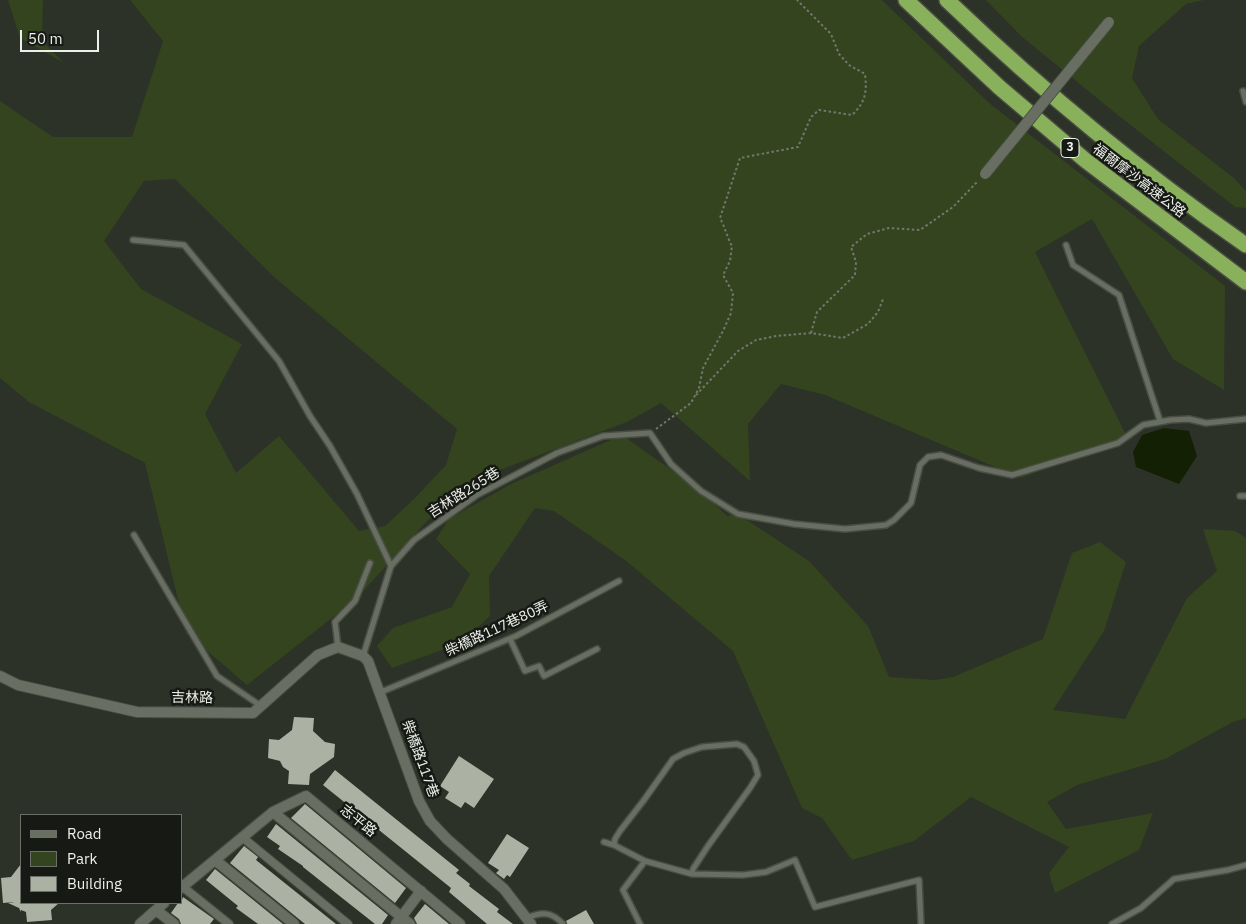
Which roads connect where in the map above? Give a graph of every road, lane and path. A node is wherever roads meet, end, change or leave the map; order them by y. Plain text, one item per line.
1 (797, 0) edge
2 (906, 0) edge
3 (947, 0) edge
4 (1109, 22) dead end
5 (1243, 91) dead end
6 (1246, 102) edge
7 (985, 174) joint
8 (133, 240) dead end
9 (1066, 245) dead end
10 (1246, 245) edge
11 (1246, 282) edge
12 (883, 299) dead end
13 (810, 333) junction
14 (695, 396) junction
15 (1246, 419) edge
16 (1160, 421) junction
17 (650, 433) junction
18 (134, 535) dead end
19 (370, 563) dead end
20 (391, 566) junction
21 (619, 581) dead end
22 (510, 639) junction
23 (338, 647) junction
24 (598, 648) dead end
25 (363, 656) junction
26 (0, 676) edge
27 (381, 692) junction
28 (261, 706) junction
29 (272, 812) junction
30 (242, 837) junction
31 (604, 842) dead end
32 (614, 845) junction
33 (215, 860) junction
34 (645, 861) junction
35 (1246, 865) edge
36 (692, 874) junction
37 (182, 887) edge
38 (421, 891) junction
39 (163, 904) edge
40 (156, 910) junction
41 (529, 921) edge
42 (403, 922) edge
43 (140, 924) edge
44 (174, 924) edge
45 (229, 924) edge
46 (294, 924) edge
47 (348, 924) edge
48 (460, 924) edge
49 (563, 924) edge
50 (640, 924) edge
51 (921, 924) edge
52 (1112, 924) edge

1 - 14 path
2 - 11 highway, 福爾摩沙高速公路 / 3
3 - 10 highway, 福爾摩沙高速公路 / 3
4 - 7 street, bridge
5 - 6 lane
7 - 13 path
8 - 20 lane
9 - 16 lane
12 - 13 path
13 - 14 path
14 - 17 path
15 - 16 lane
16 - 17 lane
17 - 20 lane, 吉林路265巷
18 - 28 lane
19 - 23 lane
20 - 25 lane, 吉林路265巷
21 - 22 lane, 柴橋路117巷80弄
22 - 24 lane
22 - 27 lane, 柴橋路117巷80弄
23 - 25 street
23 - 28 street, 吉林路
25 - 27 street, 柴橋路117巷
26 - 28 street, 吉林路
27 - 41 street, 柴橋路117巷
29 - 30 street, 志平路
29 - 38 street, 志平路
29 - 42 street
30 - 33 street, 志平路
30 - 47 street
31 - 32 lane
32 - 34 lane
32 - 36 lane
33 - 37 street, 志平路
33 - 46 street
34 - 36 lane
34 - 50 lane
35 - 52 lane
36 - 51 lane
37 - 45 street
38 - 42 street
38 - 48 street
39 - 40 street
40 - 43 street
40 - 44 street
41 - 49 lane

